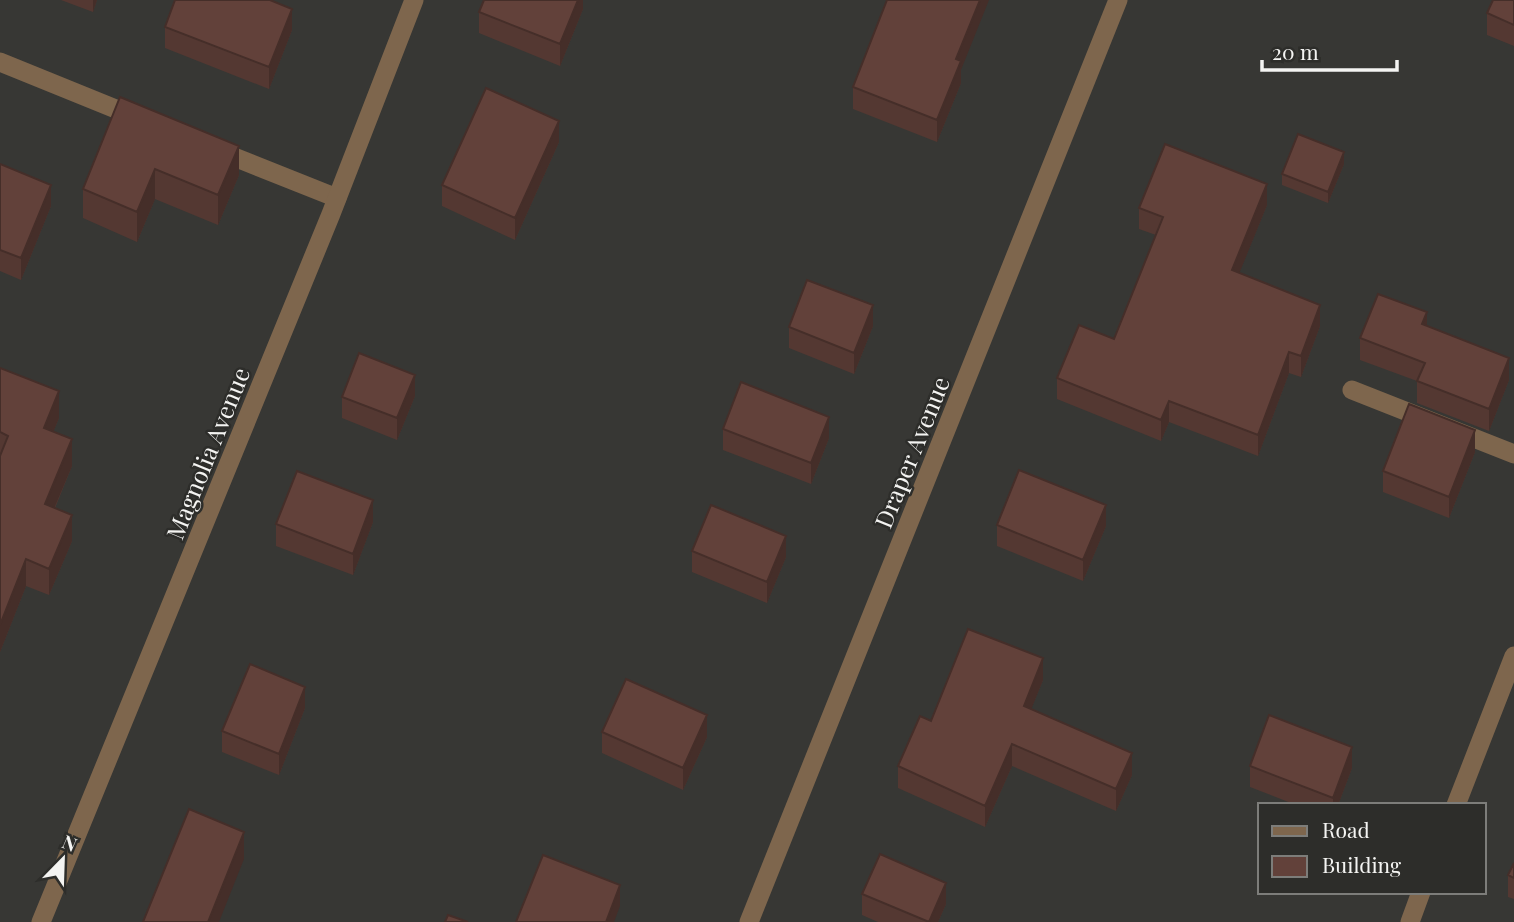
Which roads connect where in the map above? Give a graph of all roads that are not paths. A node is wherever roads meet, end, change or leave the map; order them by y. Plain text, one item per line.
1 (414, 0) edge
2 (1118, 0) edge
3 (0, 62) edge
4 (155, 125) edge
5 (194, 141) edge
6 (337, 198) junction
7 (1352, 390) dead end
8 (1514, 454) edge
9 (1514, 656) edge
10 (1457, 803) edge
11 (1420, 894) edge
12 (41, 922) edge
13 (749, 922) edge
14 (1410, 922) edge

1 - 6 street, Magnolia Avenue
2 - 13 street, Draper Avenue
3 - 4 street
5 - 6 street
6 - 12 street, Magnolia Avenue
7 - 8 street
9 - 10 street
11 - 14 street

